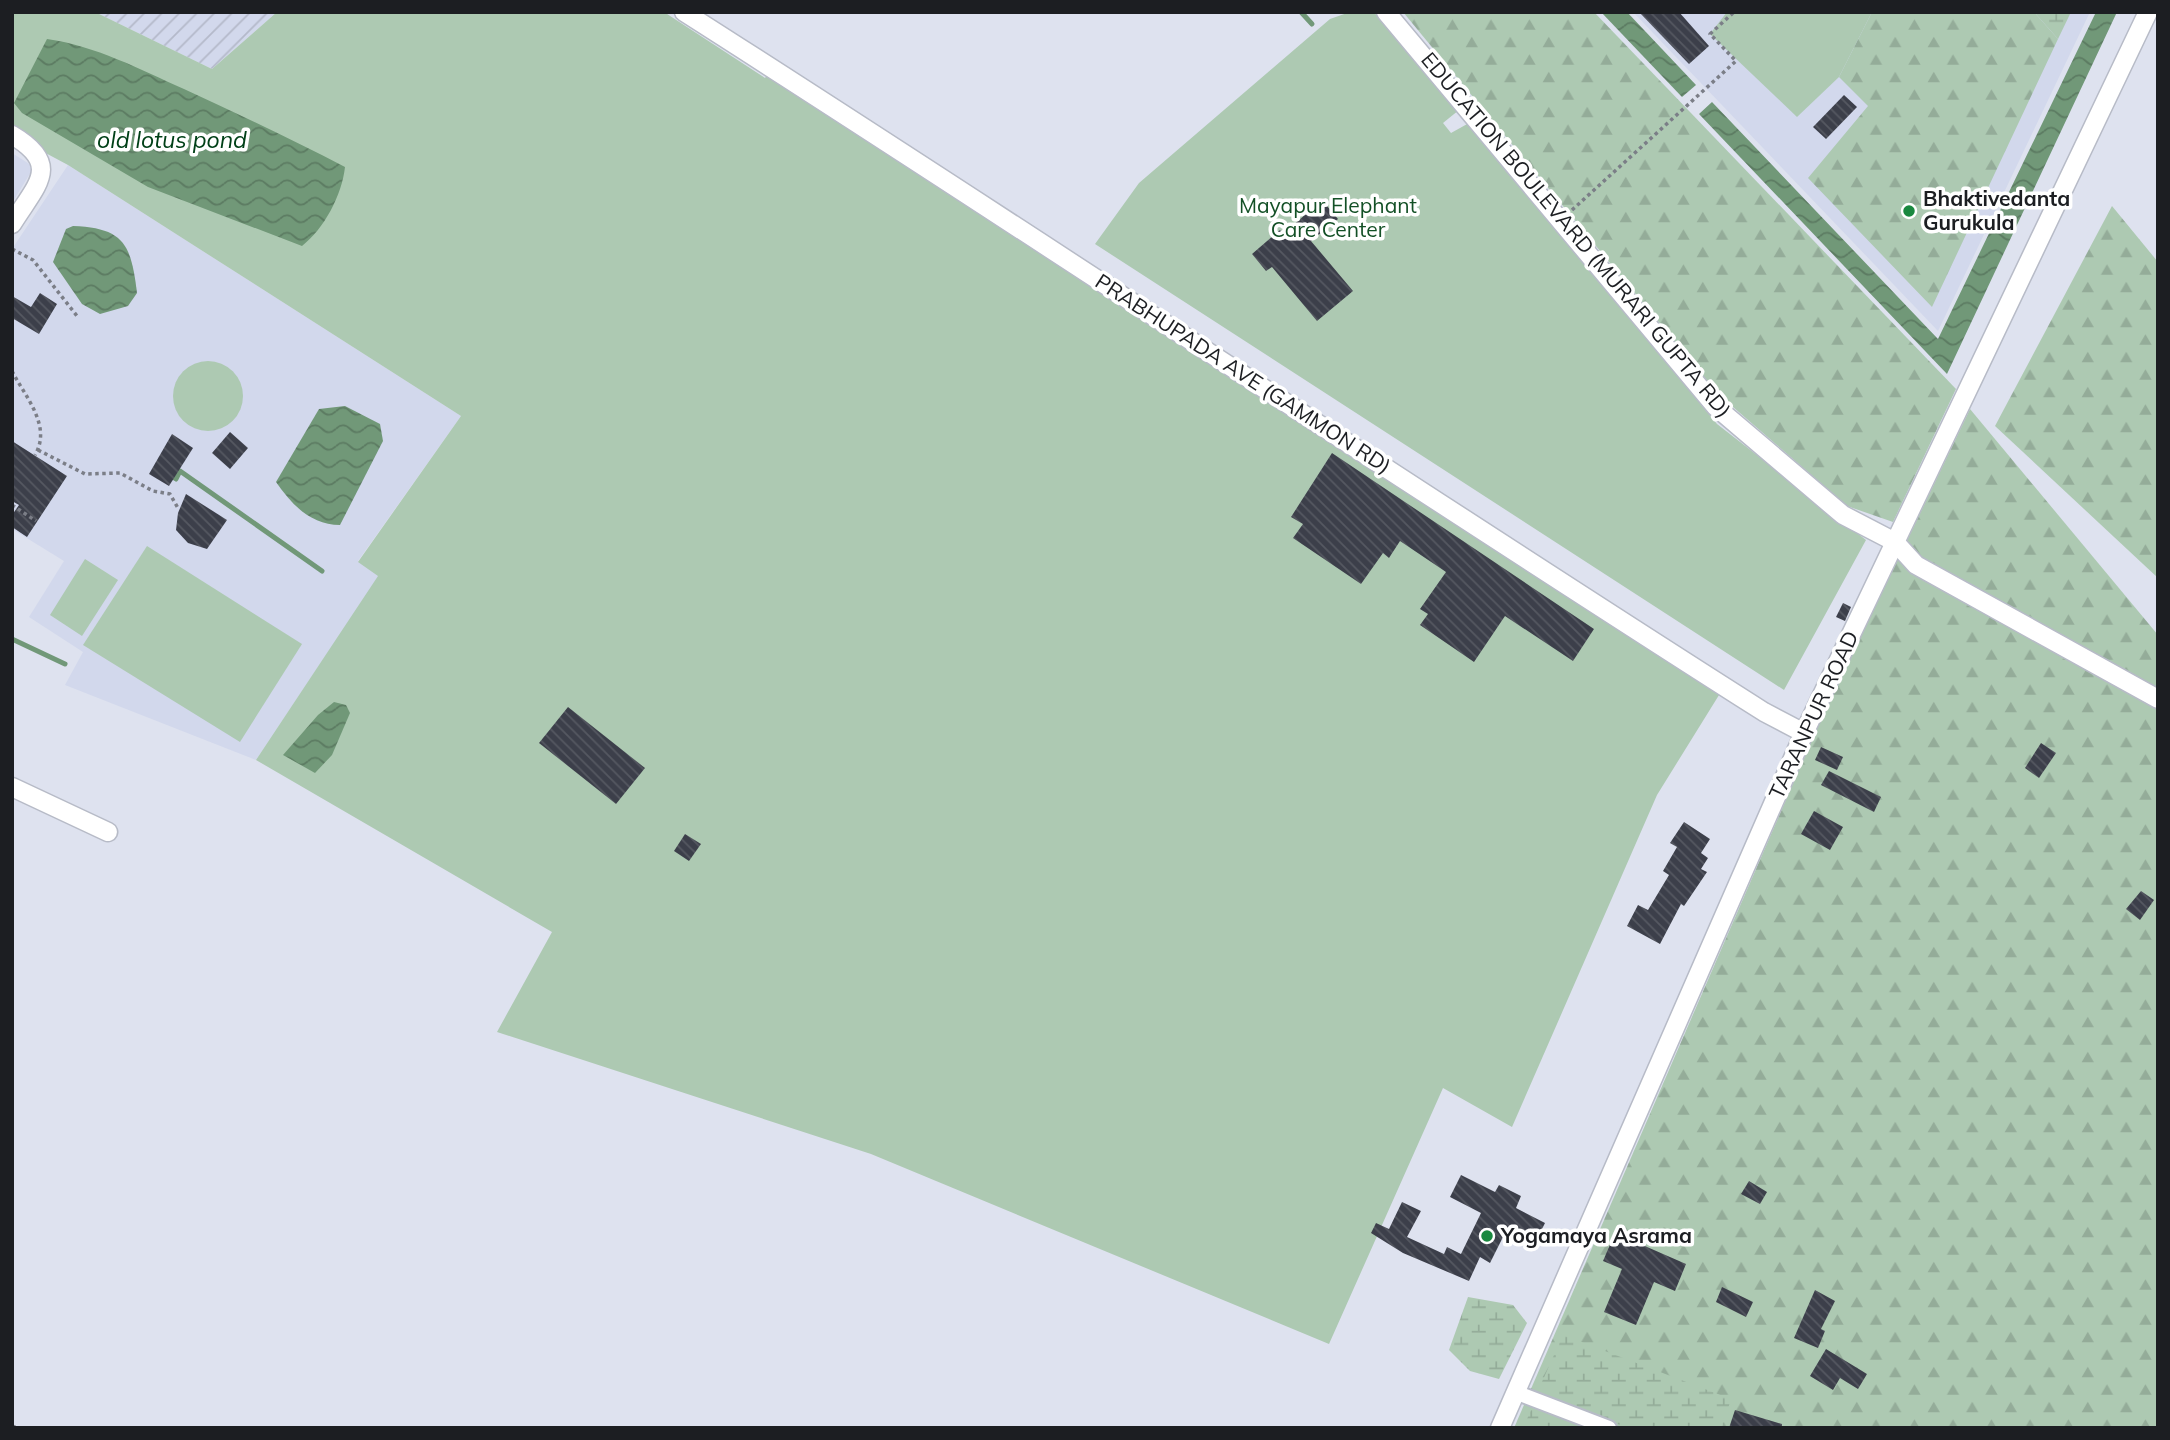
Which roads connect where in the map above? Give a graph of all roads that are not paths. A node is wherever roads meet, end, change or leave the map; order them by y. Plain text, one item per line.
1 (684, 12) edge
2 (1387, 12) edge
3 (2148, 12) edge
4 (12, 135) edge
5 (12, 225) edge
6 (1895, 542) junction
7 (2158, 699) edge
8 (1804, 733) junction
9 (12, 787) edge
10 (108, 832) dead end
11 (1515, 1392) junction
12 (1500, 1428) edge
13 (1609, 1428) edge

1 - 8 street, PRABHUPADA AVE (GAMMON RD)
2 - 6 street, EDUCATION BOULEVARD (MURARI GUPTA RD)
3 - 6 street, TARANPUR ROAD
4 - 5 street
6 - 7 street, EDUCATION BOULEVARD (MURARI GUPTA RD)
6 - 8 street, TARANPUR ROAD
8 - 11 street, TARANPUR ROAD
9 - 10 street
11 - 12 street, TARANPUR ROAD
11 - 13 street

